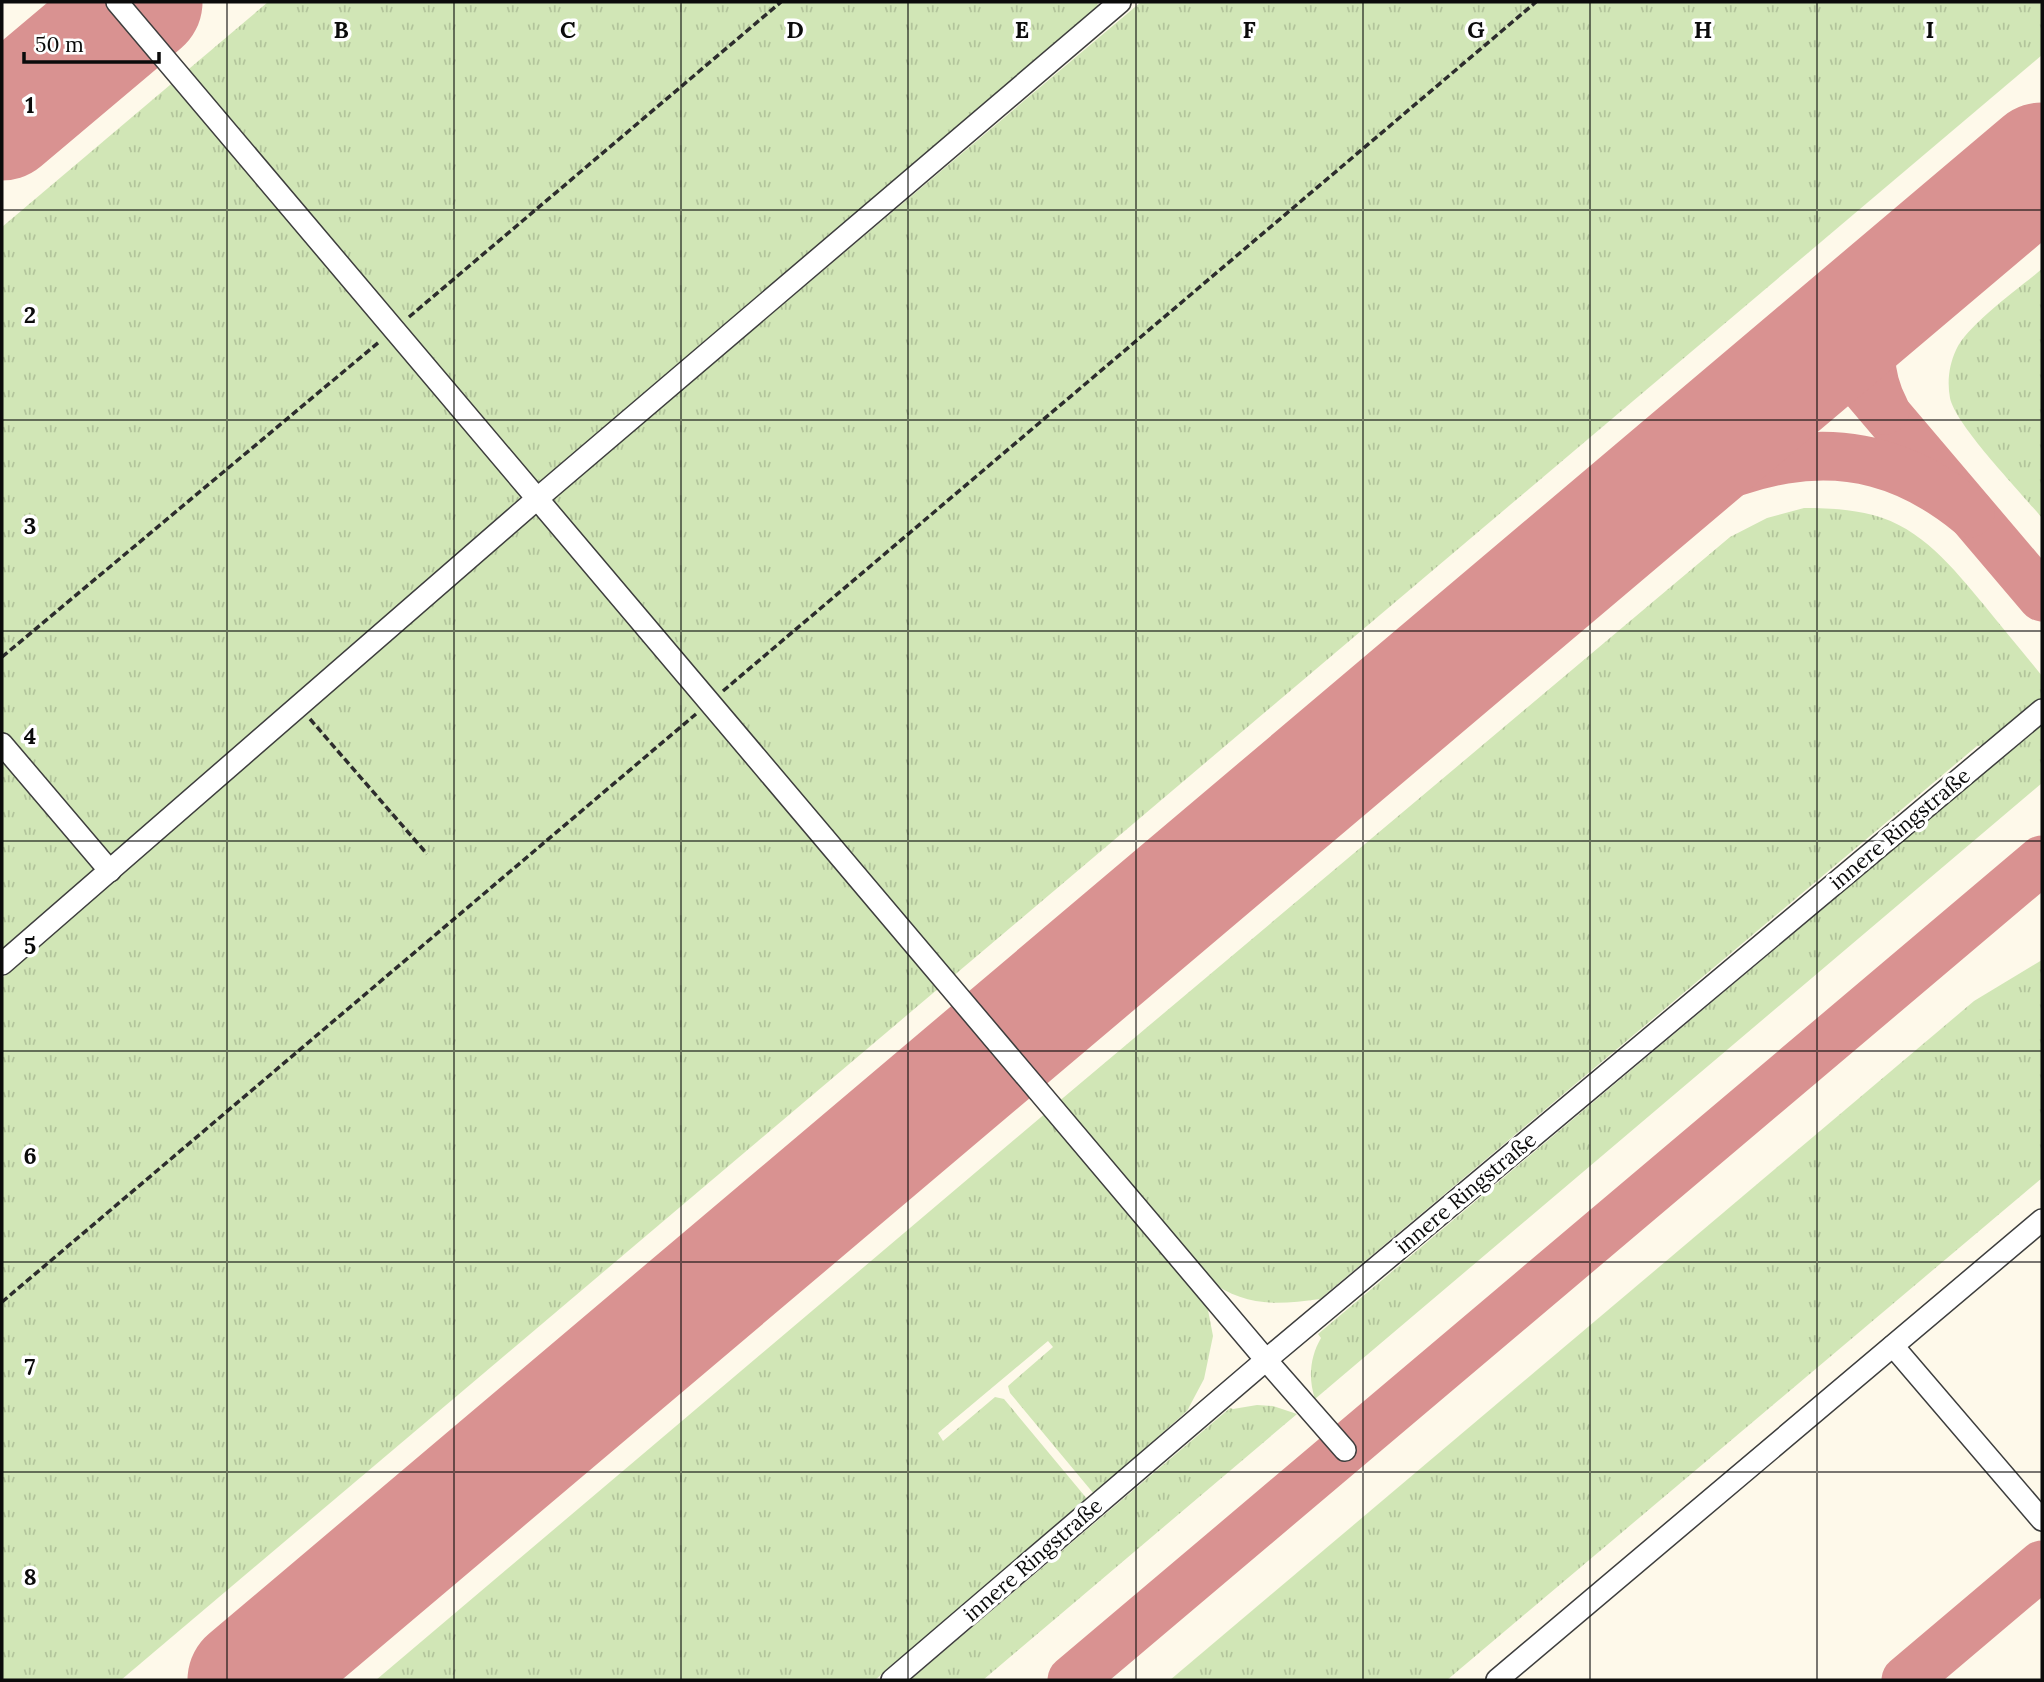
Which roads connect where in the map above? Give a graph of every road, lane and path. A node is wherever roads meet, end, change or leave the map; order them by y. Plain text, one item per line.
1 (117, 2) edge
2 (1536, 2) edge
3 (1111, 5) edge
4 (538, 498) junction
5 (709, 702) junction
6 (300, 707) junction
7 (2042, 710) edge
8 (2, 744) edge
9 (426, 854) dead end
10 (110, 871) junction
11 (2, 964) edge
12 (2042, 1220) edge
13 (2, 1302) edge
14 (1893, 1346) junction
15 (1266, 1360) junction
16 (1345, 1450) dead end
17 (2042, 1520) edge
18 (892, 1680) edge
19 (1497, 1680) edge

1 - 4 lane
2 - 5 path
3 - 4 lane
4 - 5 lane
4 - 6 lane
5 - 13 path
5 - 15 lane
6 - 9 path
6 - 10 lane
7 - 15 lane, innere Ringstraße
8 - 10 lane
10 - 11 lane
12 - 14 lane
14 - 17 lane
14 - 19 lane
15 - 16 lane
15 - 18 lane, innere Ringstraße

